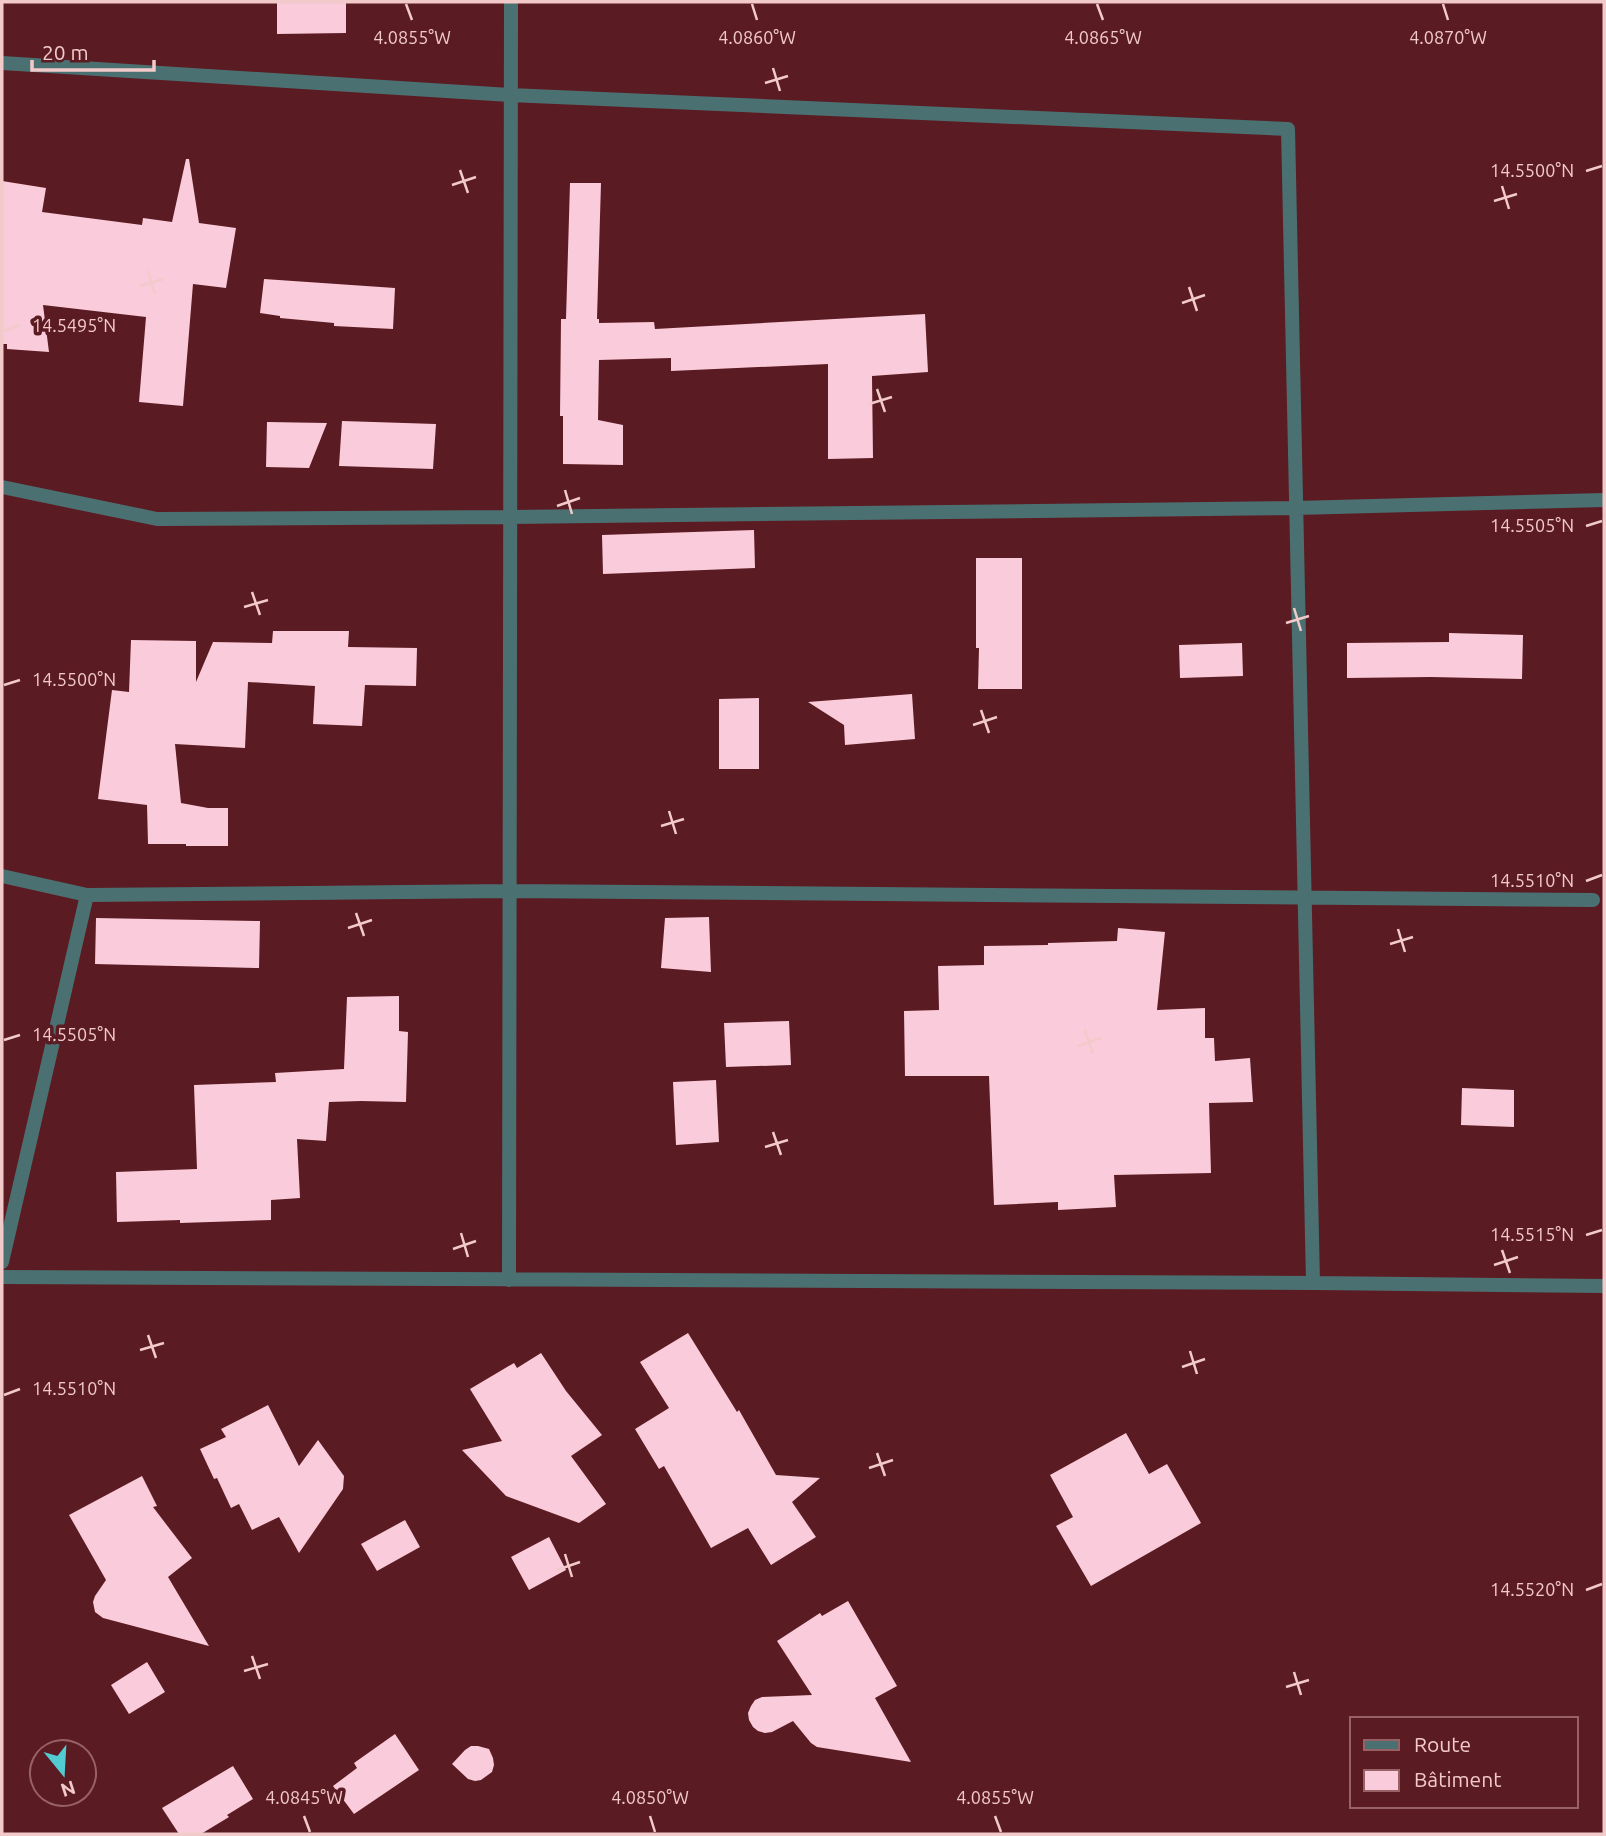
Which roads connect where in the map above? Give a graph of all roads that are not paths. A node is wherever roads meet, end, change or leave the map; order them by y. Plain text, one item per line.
1 (510, 2) edge
2 (2, 63) edge
3 (510, 95) junction
4 (2, 487) edge
5 (1604, 500) edge
6 (1296, 508) junction
7 (510, 517) junction
8 (2, 876) edge
9 (510, 891) junction
10 (87, 895) junction
11 (1305, 897) junction
12 (1593, 900) dead end
13 (2, 1262) edge
14 (2, 1277) edge
15 (509, 1280) junction
16 (1313, 1283) junction
17 (1604, 1286) edge

1 - 3 street
2 - 3 street
3 - 6 street
3 - 7 street
4 - 7 street
5 - 6 street
6 - 7 street
6 - 11 street
7 - 9 street
8 - 10 street
9 - 10 street
9 - 11 street
9 - 15 street
10 - 13 street
11 - 12 street
11 - 16 street
14 - 15 street
15 - 16 street
16 - 17 street

